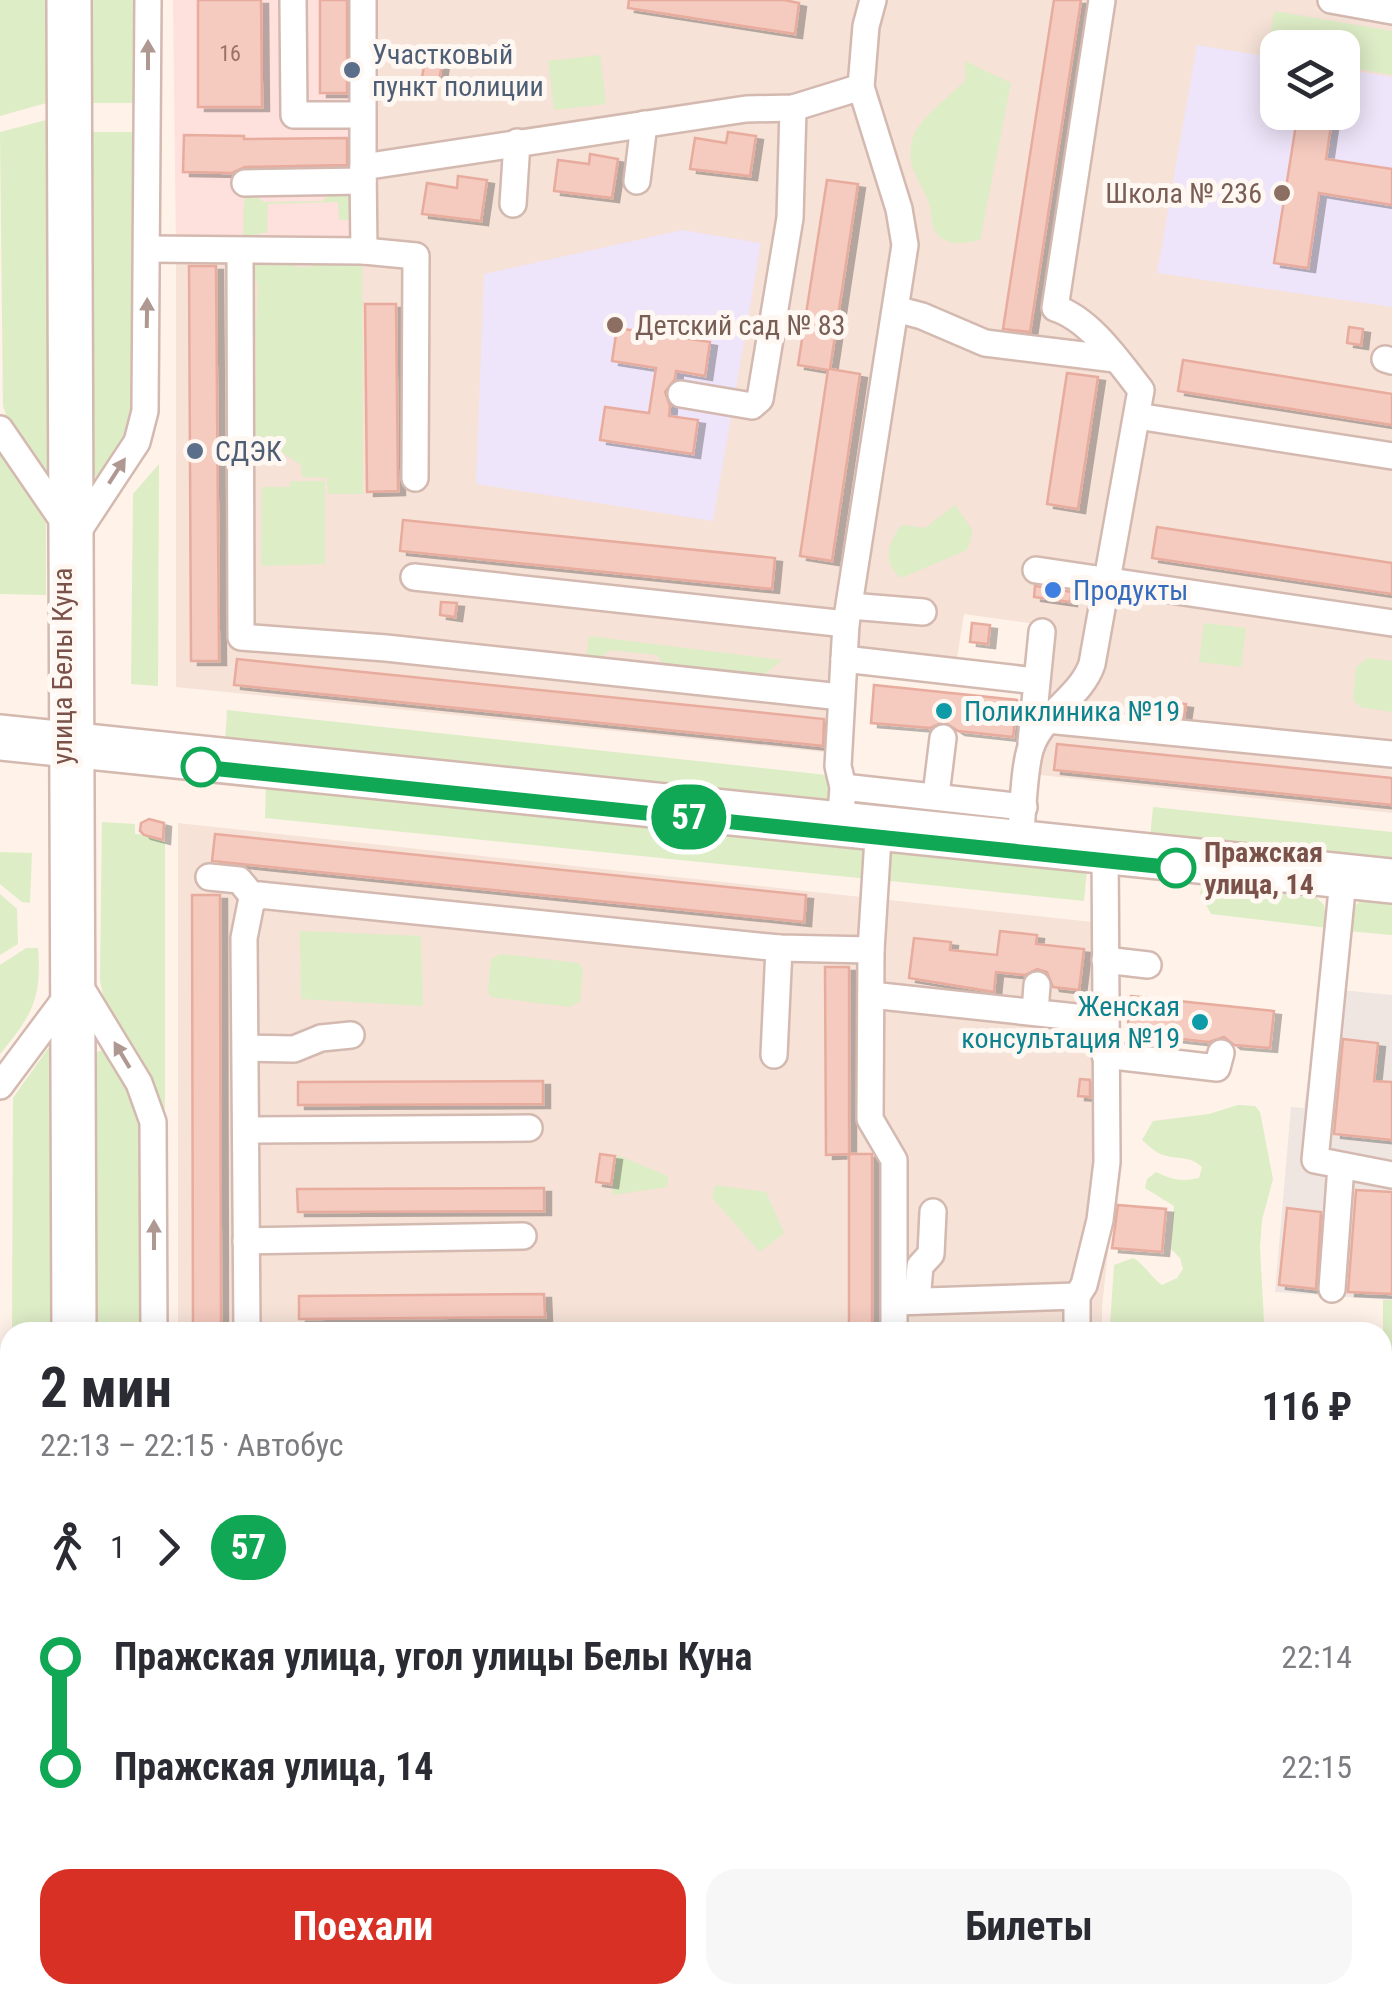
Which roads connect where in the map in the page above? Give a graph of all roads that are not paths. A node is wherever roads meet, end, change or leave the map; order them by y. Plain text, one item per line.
1 (60, 0) edge
2 (78, 0) edge
3 (148, 0) edge
4 (294, 0) edge
5 (363, 0) edge
6 (873, 0) edge
7 (1102, 0) edge
8 (1332, 0) edge
9 (1392, 10) edge
10 (860, 87) junction
11 (793, 108) junction
12 (362, 115) junction
13 (644, 124) junction
14 (517, 142) junction
15 (363, 174) junction
16 (637, 181) dead end
17 (245, 184) dead end
18 (513, 204) dead end
19 (148, 249) junction
20 (364, 251) junction
21 (240, 252) junction
22 (896, 309) junction
23 (1100, 350) junction
24 (681, 394) dead end
25 (1145, 409) junction
26 (0, 429) edge
27 (1392, 456) edge
28 (415, 478) dead end
29 (71, 523) junction
30 (1036, 570) dead end
31 (414, 576) dead end
32 (1108, 582) junction
33 (924, 612) dead end
34 (848, 615) junction
35 (1392, 624) edge
36 (1042, 632) dead end
37 (844, 659) junction
38 (1036, 681) junction
39 (842, 696) junction
40 (1047, 720) junction
41 (0, 728) edge
42 (943, 738) dead end
43 (72, 745) junction
44 (0, 746) edge
45 (1030, 748) junction
46 (1392, 754) edge
47 (843, 787) junction
48 (936, 795) junction
49 (1024, 807) junction
50 (841, 824) junction
51 (878, 827) junction
52 (1020, 843) junction
53 (1104, 851) junction
54 (1392, 872) edge
55 (1343, 876) junction
56 (210, 877) dead end
57 (1392, 890) edge
58 (255, 899) junction
59 (779, 948) junction
60 (871, 950) junction
61 (1105, 960) junction
62 (1148, 965) dead end
63 (1036, 984) dead end
64 (74, 995) junction
65 (870, 996) junction
66 (1035, 1012) junction
67 (1104, 1020) junction
68 (351, 1035) dead end
69 (247, 1048) junction
70 (1221, 1053) dead end
71 (774, 1055) dead end
72 (1105, 1055) junction
73 (0, 1086) edge
74 (529, 1128) dead end
75 (246, 1130) junction
76 (1341, 1166) junction
77 (1392, 1175) edge
78 (933, 1212) dead end
79 (523, 1236) dead end
80 (246, 1241) junction
81 (1332, 1289) dead end
82 (1077, 1296) junction
83 (906, 1302) junction
84 (66, 1322) edge
85 (83, 1322) edge
86 (154, 1322) edge
87 (248, 1322) edge
88 (898, 1322) edge
89 (1077, 1322) edge

1 - 29 street, улица Белы Куна
2 - 29 street, улица Белы Куна
19 -> 3 street
4 - 12 street
5 - 12 street
6 - 10 street
7 - 23 street
8 - 9 street
10 - 11 street
10 - 22 street
11 - 13 street
11 - 24 street
12 - 15 street
13 - 14 street
13 - 16 street
14 - 15 street
14 - 18 street
15 - 17 street
15 - 20 street
19 - 21 street
29 -> 19 street
20 - 21 street
20 - 28 street
21 - 39 street
22 - 23 street
22 - 34 street
23 - 25 street
25 - 27 street
25 - 32 street
26 - 29 street
29 - 43 street, улица Белы Куна
30 - 32 street
31 - 34 street
32 - 35 street
32 - 40 street
33 - 34 street
34 - 37 street
36 - 38 street
37 - 38 street
37 - 39 street
38 - 45 street
39 - 47 street
40 - 45 street
40 - 46 street
41 - 43 street
42 - 48 street
43 - 44 street
43 - 50 street
43 - 64 street, улица Белы Куна
45 - 49 street
47 - 48 street
47 - 50 street
48 - 49 street
49 - 52 street
50 - 51 street
51 - 52 street
51 - 60 street
52 - 53 street
53 - 55 street
53 - 61 street
54 - 55 street
55 - 57 street
55 - 76 street
56 - 58 street
58 - 59 street
58 - 69 street
59 - 60 street
59 - 71 street
60 - 65 street
61 - 62 street
61 - 67 street
63 - 66 street
64 - 73 street
64 - 84 street, улица Белы Куна
64 - 85 street, улица Белы Куна
86 -> 64 street
65 - 66 street
65 - 83 street
66 - 67 street
67 - 72 street
68 - 69 street
69 - 75 street
70 - 72 street
72 - 82 street
74 - 75 street
75 - 80 street
76 - 77 street
76 - 81 street
78 - 83 street
79 - 80 street
80 - 87 street
82 - 83 street
82 - 89 street
83 - 88 street

